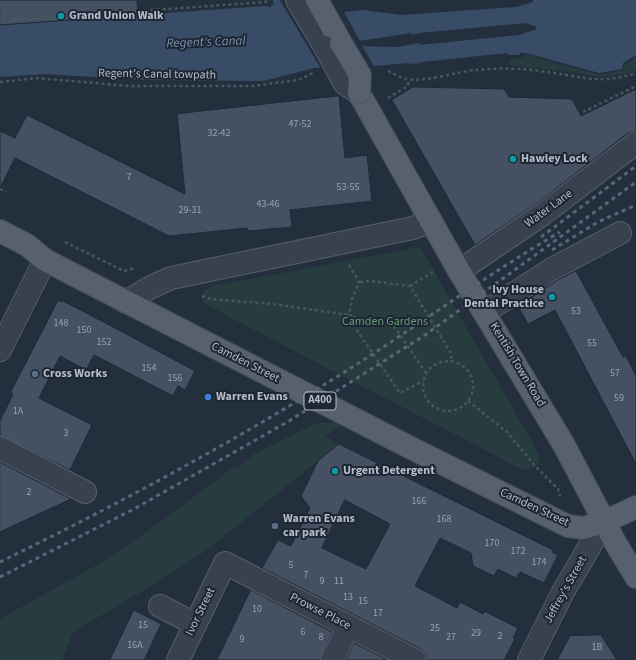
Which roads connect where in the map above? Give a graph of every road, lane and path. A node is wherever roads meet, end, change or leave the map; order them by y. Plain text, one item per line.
1 (268, 0) edge
2 (298, 0) edge
3 (317, 0) edge
4 (1, 21) dead end
5 (388, 71) dead end
6 (313, 73) dead end
7 (636, 73) edge
8 (408, 80) junction
9 (0, 82) edge
10 (636, 86) edge
11 (360, 95) junction
12 (390, 97) dead end
13 (583, 112) dead end
14 (636, 143) edge
15 (0, 189) edge
16 (6, 192) dead end
17 (431, 221) junction
18 (0, 231) edge
19 (620, 233) dead end
20 (45, 260) junction
21 (346, 261) dead end
22 (459, 271) junction
23 (434, 272) dead end
24 (360, 282) junction
25 (410, 286) junction
26 (202, 296) dead end
27 (126, 302) junction
28 (485, 312) junction
29 (349, 315) junction
30 (353, 316) junction
31 (0, 350) edge
32 (450, 361) junction
33 (426, 373) junction
34 (423, 381) junction
35 (468, 401) junction
36 (0, 448) edge
37 (85, 492) dead end
38 (562, 500) dead end
39 (636, 507) edge
40 (604, 522) junction
41 (225, 563) joint
42 (636, 577) edge
43 (160, 606) dead end
44 (195, 624) junction
45 (348, 627) junction
46 (178, 660) edge
47 (332, 660) edge
48 (415, 660) edge
49 (529, 660) edge

1 - 4 path
2 - 11 street, Kentish Town Road, bridge
3 - 11 main road, Kentish Town Road, bridge
5 - 8 path
6 - 9 path, Regent's Canal towpath
7 - 8 path
8 - 12 path
10 - 13 path
11 - 17 main road, Kentish Town Road
14 - 22 street, Water Lane
15 - 16 path
17 - 22 main road, Kentish Town Road
17 - 27 street
18 - 20 main road, Camden Street / A400
19 - 28 street
20 - 27 main road, Camden Street / A400
20 - 31 street
21 - 24 path
22 - 28 main road, Kentish Town Road
23 - 25 path
24 - 25 path
24 - 29 path
25 - 32 path
26 - 29 path
27 - 40 main road, Camden Street / A400
28 - 40 main road, Kentish Town Road
29 - 30 path
30 - 33 path
30 - 34 path
32 - 33 path
32 - 35 path
33 - 34 path
34 - 35 path
35 - 38 path
36 - 37 street
39 - 40 main road, Camden Street
40 - 42 main road, Kentish Town Road
40 - 49 street, Jeffrey's Street
41 - 44 street, Ivor Street
41 - 45 street, Prowse Place
43 - 44 street
44 - 46 street, Ivor Street
45 - 47 street
45 - 48 street, Prowse Place

